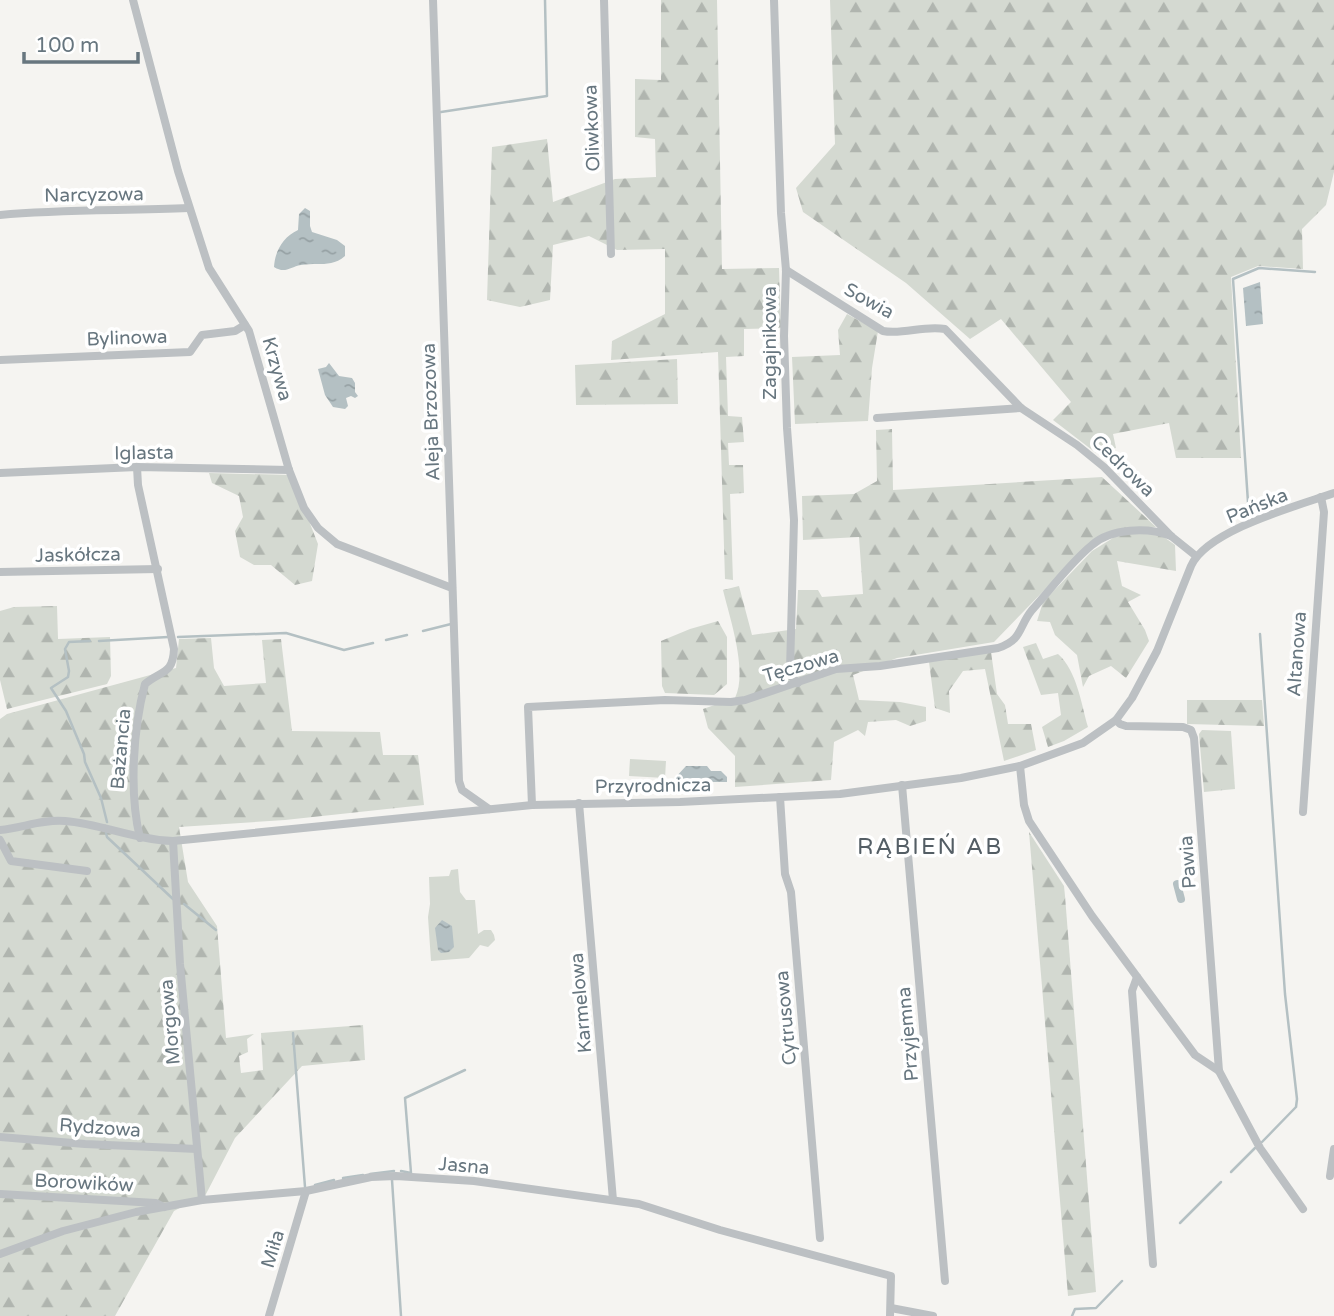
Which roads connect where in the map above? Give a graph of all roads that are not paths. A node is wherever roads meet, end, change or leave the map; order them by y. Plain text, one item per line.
1 (133, 0) edge
2 (433, 0) edge
3 (604, 0) edge
4 (774, 0) edge
5 (189, 208) junction
6 (0, 215) edge
7 (611, 254) dead end
8 (786, 270) junction
9 (245, 325) junction
10 (945, 329) joint
11 (0, 360) edge
12 (1021, 408) junction
13 (877, 418) dead end
14 (137, 467) junction
15 (289, 470) junction
16 (0, 473) edge
17 (1334, 493) edge
18 (1321, 497) junction
19 (1171, 536) junction
20 (1196, 556) junction
21 (158, 569) junction
22 (0, 572) edge
23 (452, 588) junction
24 (798, 683) junction
25 (1115, 720) junction
26 (1020, 766) junction
27 (902, 785) junction
28 (780, 797) junction
29 (579, 803) junction
30 (532, 805) junction
31 (489, 809) junction
32 (1303, 813) dead end
33 (0, 830) edge
34 (140, 838) junction
35 (0, 840) edge
36 (173, 841) junction
37 (87, 871) dead end
38 (1137, 977) junction
39 (1219, 1071) junction
40 (0, 1137) edge
41 (197, 1149) junction
42 (1334, 1149) edge
43 (1330, 1176) dead end
44 (306, 1191) junction
45 (0, 1194) edge
46 (202, 1200) junction
47 (613, 1200) junction
48 (164, 1207) junction
49 (1303, 1209) dead end
50 (820, 1238) dead end
51 (0, 1254) edge
52 (1153, 1264) dead end
53 (945, 1281) dead end
54 (890, 1312) edge
55 (269, 1316) edge
56 (933, 1316) edge

1 - 5 street, Krzywa
2 - 23 street, Aleja Brzozowa
3 - 7 street, Oliwkowa
4 - 8 street, Zagajnikowa
5 - 6 street, Narcyzowa
5 - 9 street, Krzywa
8 - 10 street, Sowia
8 - 24 street, Zagajnikowa
9 - 11 street, Bylinowa
9 - 15 street, Krzywa
10 - 12 street, Cedrowa
12 - 13 street
12 - 19 street, Cedrowa
14 - 15 street, Iglasta
14 - 16 street, Iglasta
14 - 21 street
15 - 23 street, Krzywa
17 - 18 street, Pańska
18 - 20 street, Pańska
18 - 32 street, Altanowa
19 - 20 street, Cedrowa
19 - 24 street, Tęczowa
20 - 25 street, Przyrodnicza
21 - 22 street, Jaskółcza
21 - 34 street, Bażancia
23 - 31 street, Aleja Brzozowa
24 - 30 street, Tęczowa
25 - 26 street, Przyrodnicza
25 - 39 street, Pawia
26 - 27 street, Przyrodnicza
26 - 38 street, Pawia
27 - 28 street, Przyrodnicza
27 - 53 street, Przyjemna
28 - 29 street, Przyrodnicza
28 - 50 street, Cytrusowa
29 - 30 street, Przyrodnicza
29 - 47 street, Karmelowa
30 - 31 street, Przyrodnicza
31 - 36 street, Przyrodnicza
33 - 34 street, Przyrodnicza
34 - 36 street, Przyrodnicza
35 - 37 street
36 - 41 street, Morgowa
38 - 39 street, Pawia
38 - 52 street
39 - 49 street, Pawia
40 - 41 street, Rydzowa
41 - 46 street, Morgowa
42 - 43 street
44 - 46 street, Jasna
44 - 47 street, Jasna
44 - 55 street, Miła
45 - 48 street, Borowików
46 - 48 street, Jasna
47 - 54 street, Jasna
48 - 51 street, Jasna
54 - 56 street, Jasna

